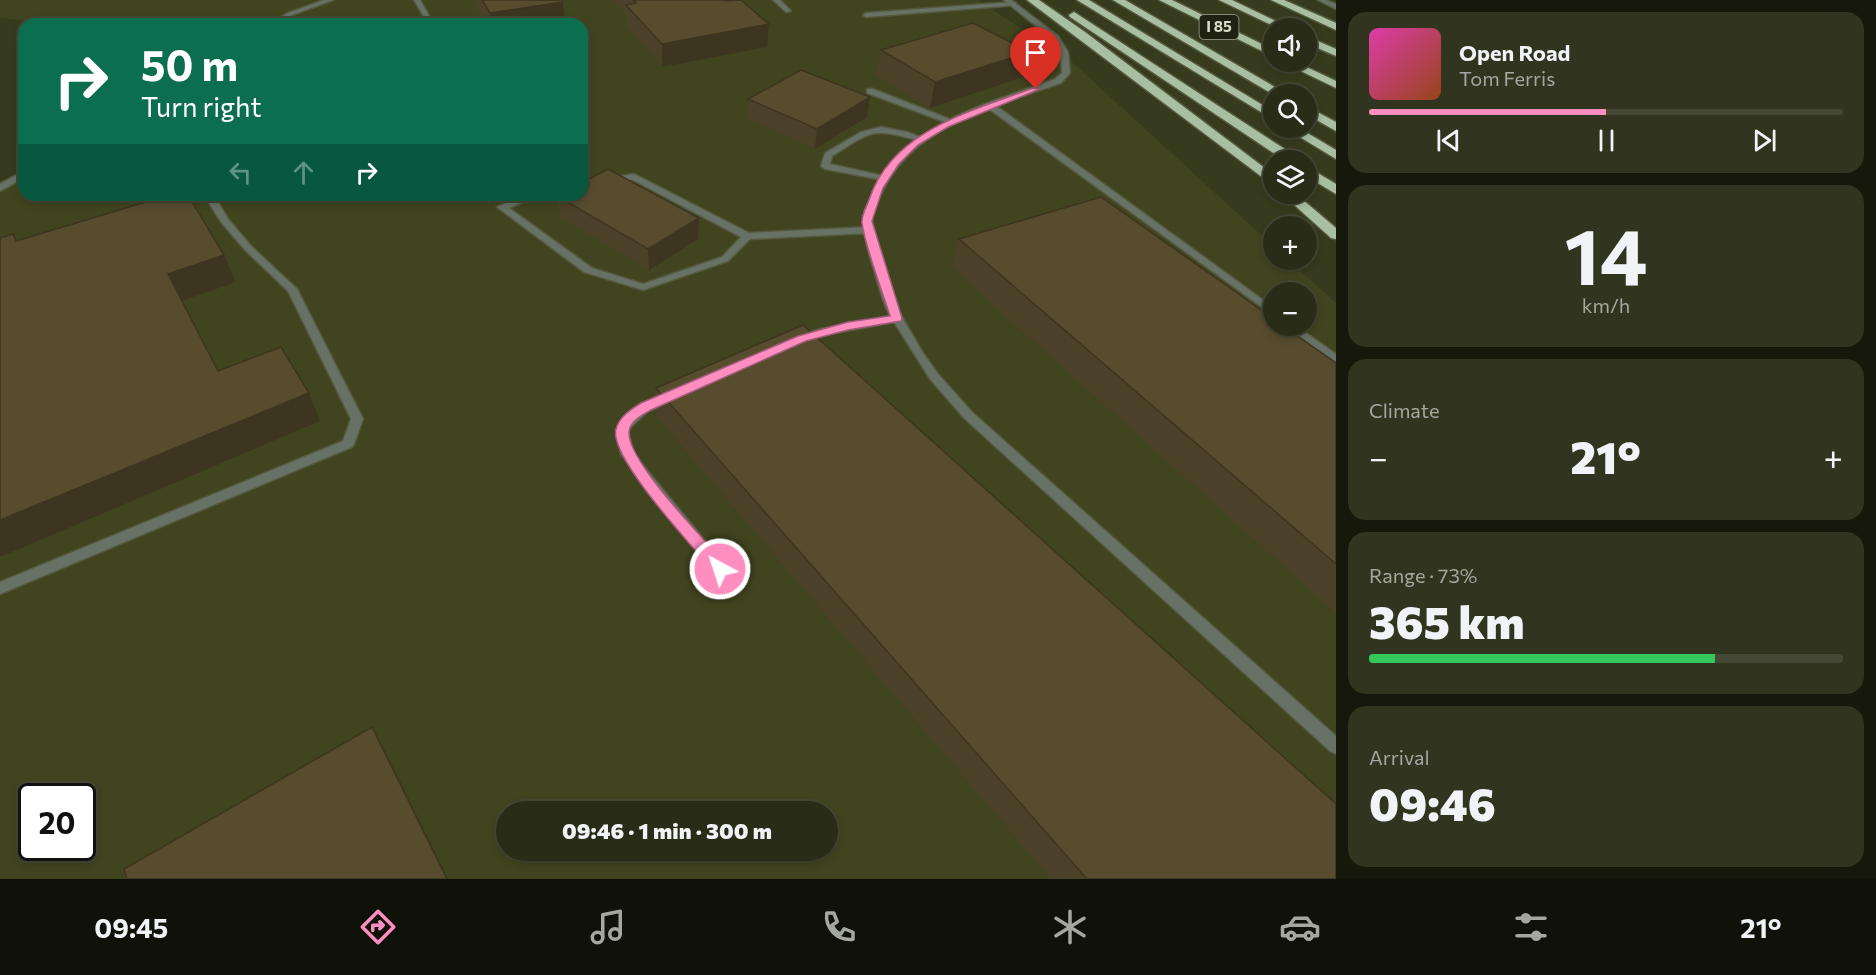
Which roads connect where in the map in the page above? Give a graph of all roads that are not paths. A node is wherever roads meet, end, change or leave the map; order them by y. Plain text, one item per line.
1 (330, 0) edge
2 (417, 0) edge
3 (776, 0) edge
4 (1032, 0) edge
5 (1050, 0) edge
6 (1082, 0) edge
7 (1118, 0) edge
8 (1164, 0) edge
9 (1224, 0) edge
10 (1276, 0) edge
11 (1321, 0) edge
12 (1010, 2) edge
13 (1336, 7) edge
14 (788, 11) dead end
15 (866, 15) dead end
16 (283, 18) edge
17 (427, 18) edge
18 (1263, 18) edge
19 (1336, 27) edge
20 (1317, 44) edge
21 (1263, 49) edge
22 (1336, 53) edge
23 (1309, 72) edge
24 (1264, 84) edge
25 (1336, 85) edge
26 (870, 91) dead end
27 (992, 107) junction
28 (1263, 110) edge
29 (1317, 116) edge
30 (953, 122) junction
31 (1336, 127) edge
32 (1308, 138) edge
33 (921, 139) junction
34 (1277, 150) edge
35 (1336, 155) edge
36 (1263, 174) edge
37 (1317, 177) edge
38 (18, 178) edge
39 (885, 178) junction
40 (588, 184) edge
41 (0, 188) edge
42 (1336, 190) edge
43 (213, 201) edge
44 (518, 201) edge
45 (1300, 204) edge
46 (1302, 204) edge
47 (1336, 229) edge
48 (870, 230) junction
49 (1336, 235) edge
50 (747, 236) junction
51 (1263, 306) edge
52 (894, 313) junction
53 (1304, 336) edge
54 (781, 347) edge
55 (1336, 359) edge
56 (677, 393) edge
57 (720, 569) dead end
58 (0, 588) edge
59 (1336, 746) edge

1 - 16 street
2 - 17 street
3 - 14 street
4 - 36 highway
5 - 34 highway
6 - 28 highway
7 - 24 highway
8 - 21 highway, I 85
9 - 18 highway, I 85
10 - 19 highway
11 - 13 street
12 - 15 street
12 - 27 street
20 - 22 highway
23 - 25 highway
26 - 30 street
27 - 30 street
27 - 51 street
29 - 31 highway
30 - 33 street
32 - 35 highway
33 - 39 street
33 - 39 street
37 - 42 highway
38 - 41 street
39 - 48 street
40 - 50 street
43 - 58 street
44 - 50 street
45 - 49 highway
46 - 47 highway
48 - 50 street
48 - 52 street
52 - 54 street
52 - 59 street
53 - 55 street
56 - 57 street

